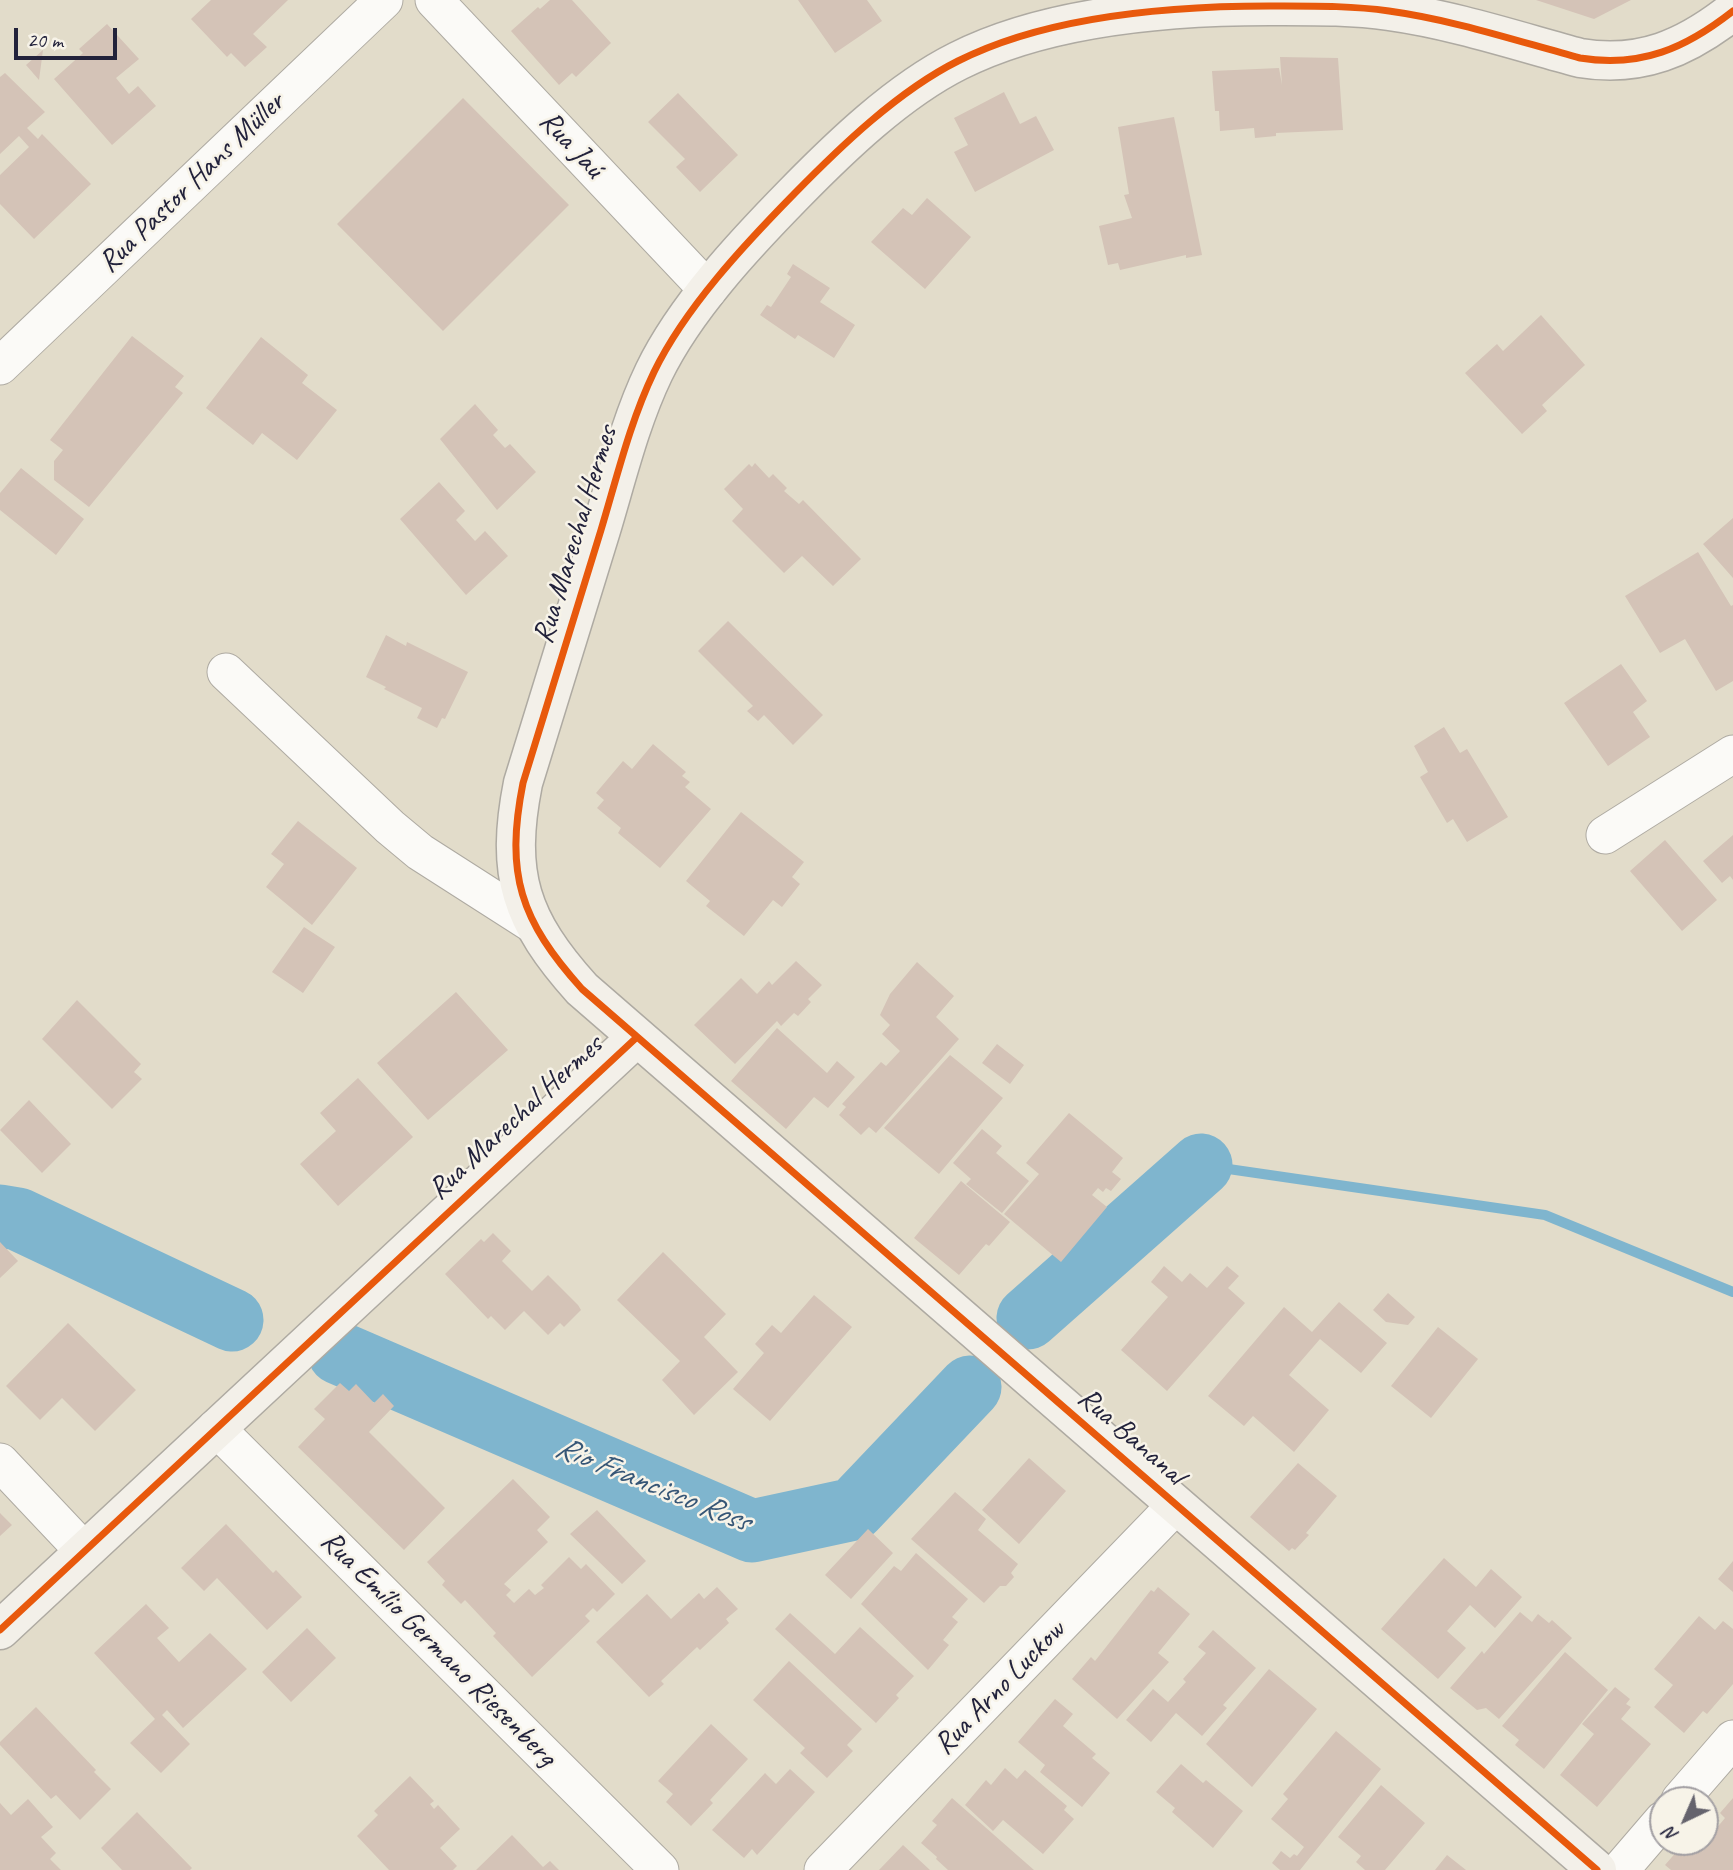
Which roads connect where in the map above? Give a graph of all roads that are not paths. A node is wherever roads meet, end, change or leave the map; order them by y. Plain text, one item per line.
1 (384, 0) edge
2 (434, 0) edge
3 (1320, 3) edge
4 (1727, 8) edge
5 (708, 290) junction
6 (0, 366) edge
7 (226, 672) dead end
8 (1733, 754) edge
9 (1605, 835) dead end
10 (534, 925) junction
11 (635, 1038) junction
12 (216, 1428) junction
13 (0, 1462) edge
14 (1175, 1505) junction
15 (84, 1551) junction
16 (0, 1630) edge
17 (1733, 1739) edge
18 (1693, 1786) edge
19 (1649, 1836) edge
20 (660, 1870) edge
21 (823, 1870) edge
22 (1597, 1870) edge
23 (1620, 1870) edge

1 - 6 street, Rua Pastor Hans Müller
2 - 5 street, Rua Jaú
3 - 4 street, Rua Marechal Hermes
3 - 5 street, Rua Marechal Hermes
5 - 10 street, Rua Marechal Hermes
7 - 10 street
8 - 9 street
10 - 11 street, Rua Marechal Hermes
11 - 12 street, Rua Marechal Hermes
11 - 14 street, Rua Bananal
12 - 15 street, Rua Marechal Hermes
12 - 20 street, Rua Emílio Germano Riesenberg
13 - 15 street
14 - 21 street, Rua Arno Luckow
14 - 22 street, Rua Bananal
15 - 16 street, Rua Marechal Hermes
17 - 18 street
19 - 23 street

